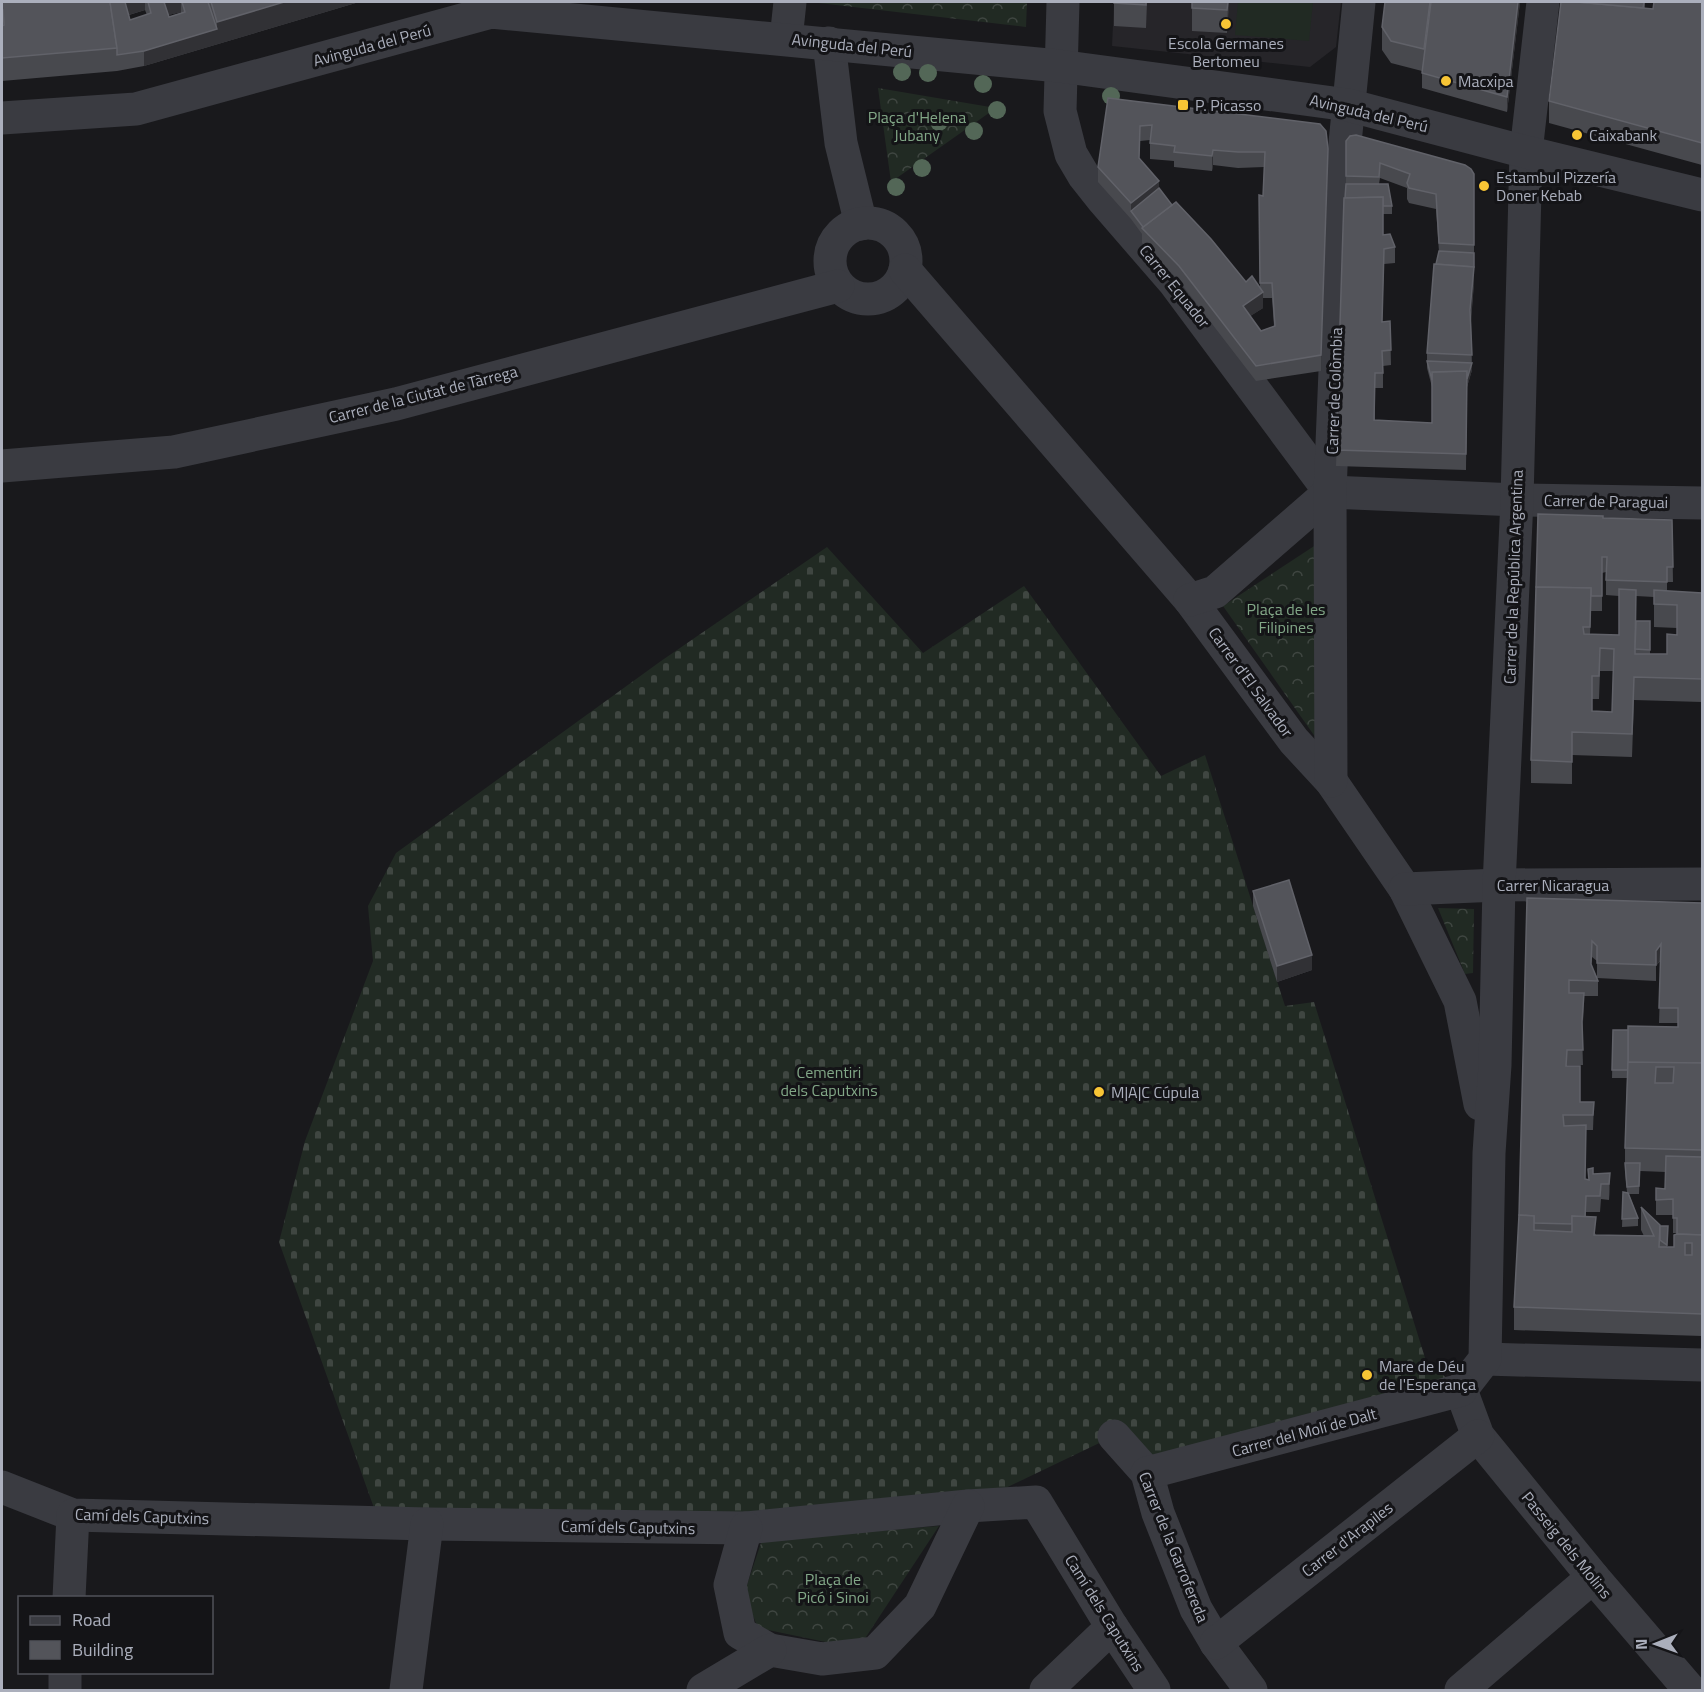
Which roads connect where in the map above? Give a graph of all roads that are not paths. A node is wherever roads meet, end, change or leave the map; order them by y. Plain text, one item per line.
1 (790, 2) edge
2 (1063, 2) edge
3 (1359, 2) edge
4 (1543, 2) edge
5 (489, 7) edge
6 (786, 39) junction
7 (829, 43) junction
8 (1059, 66) junction
9 (1348, 105) junction
10 (2, 118) edge
11 (1526, 152) junction
12 (1702, 195) edge
13 (861, 224) junction
14 (905, 270) junction
15 (838, 286) junction
16 (2, 466) edge
17 (1330, 492) junction
18 (1517, 500) junction
19 (1702, 503) edge
20 (1190, 600) junction
21 (1331, 781) junction
22 (1702, 884) edge
23 (1499, 885) junction
24 (1405, 889) junction
25 (1490, 1153) junction
26 (1485, 1359) junction
27 (1702, 1365) edge
28 (1461, 1390) junction
29 (1114, 1436) dead end
30 (1478, 1436) junction
31 (1147, 1473) junction
32 (2, 1487) edge
33 (968, 1506) junction
34 (73, 1515) junction
35 (427, 1524) junction
36 (746, 1528) junction
37 (1593, 1577) junction
38 (69, 1596) edge
39 (1112, 1627) junction
40 (1216, 1643) junction
41 (770, 1650) junction
42 (65, 1674) edge
43 (64, 1690) edge
44 (406, 1690) edge
45 (703, 1690) edge
46 (1046, 1690) edge
47 (1154, 1690) edge
48 (1251, 1690) edge
49 (1461, 1690) edge
50 (1690, 1690) edge

1 - 6 street
2 - 8 street, Carrer Equador
3 - 9 street, Carrer de Colòmbia
4 - 11 street, Carrer de la República Argentina
5 - 6 street, Avinguda del Perú
5 - 10 street, Avinguda del Perú
6 - 7 street, Avinguda del Perú
7 - 8 street, Avinguda del Perú
7 - 13 street
8 - 9 street, Avinguda del Perú
8 - 17 street, Carrer Equador
9 - 11 street, Avinguda del Perú
9 - 17 street, Carrer de Colòmbia
11 - 12 street, Avinguda del Perú
11 - 18 street, Carrer de la República Argentina
13 - 14 street
13 - 15 street
14 - 15 street
14 - 20 street, Carrer d'El Salvador
15 - 16 street, Carrer de la Ciutat de Tàrrega
17 - 18 street, Carrer de Paraguai
17 - 20 street
17 - 21 street, Carrer de Colòmbia
18 - 19 street, Carrer de Paraguai
18 - 23 street, Carrer de la República Argentina
20 - 21 street, Carrer d'El Salvador
21 - 24 street, Carrer d'El Salvador
22 - 23 street, Carrer Nicaragua
23 - 24 street, Carrer Nicaragua
23 - 25 street, Carrer de la República Argentina
24 - 25 street, Carrer d'El Salvador
25 - 26 street
26 - 27 street
26 - 28 street
28 - 30 street, Passeig dels Molins
28 - 31 street, Carrer del Molí de Dalt
29 - 31 street, Carrer de la Garrofereda
30 - 37 street, Passeig dels Molins
30 - 40 street, Carrer d'Arapiles
31 - 40 street, Carrer de la Garrofereda
32 - 34 street, Camí dels Caputxins
33 - 36 street, Camí dels Caputxins
33 - 39 street, Camí dels Caputxins
33 - 41 street
34 - 35 street, Camí dels Caputxins
34 - 38 street
35 - 36 street, Camí dels Caputxins
35 - 44 street
36 - 41 street
37 - 49 street
37 - 50 street, Passeig dels Molins
39 - 46 street
39 - 47 street, Camí dels Caputxins
40 - 48 street, Carrer de la Garrofereda
41 - 45 street
42 - 43 street

